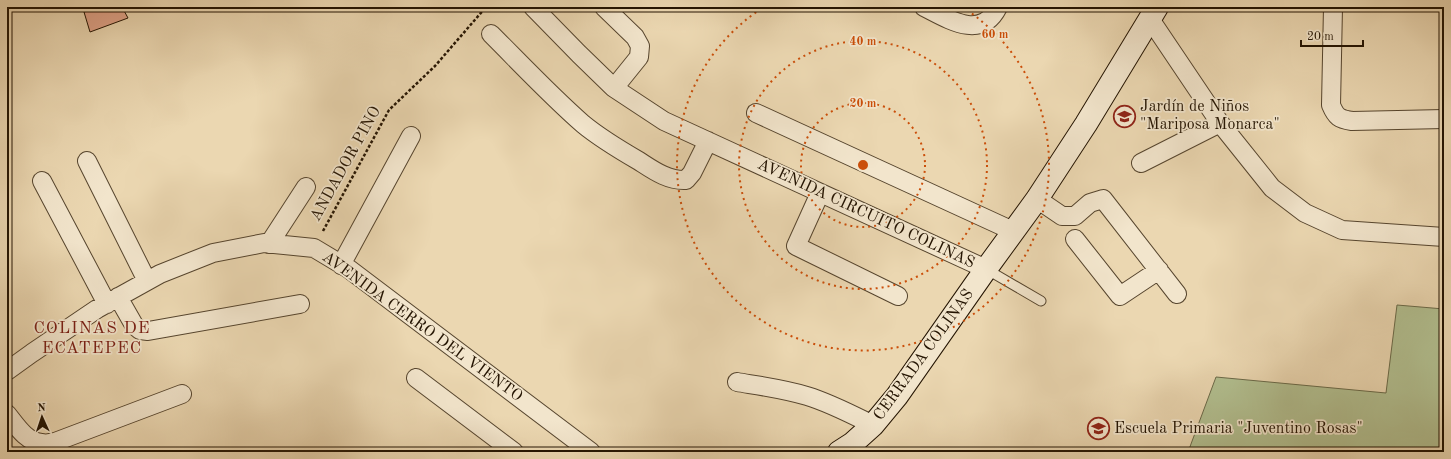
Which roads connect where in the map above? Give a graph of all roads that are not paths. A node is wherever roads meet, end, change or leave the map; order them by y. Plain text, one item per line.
1 (533, 7) edge
2 (604, 7) edge
3 (924, 7) edge
4 (998, 7) edge
5 (1332, 7) edge
6 (1154, 13) edge
7 (492, 34) dead end
8 (614, 88) junction
9 (756, 112) dead end
10 (1444, 119) edge
11 (1220, 123) junction
12 (411, 136) dead end
13 (708, 141) junction
14 (87, 161) dead end
15 (1141, 163) dead end
16 (42, 181) dead end
17 (306, 187) dead end
18 (820, 192) junction
19 (1037, 199) junction
20 (1013, 231) junction
21 (1444, 237) edge
22 (1075, 239) dead end
23 (269, 244) junction
24 (341, 265) junction
25 (986, 269) junction
26 (1159, 270) junction
27 (147, 281) junction
28 (1177, 294) dead end
29 (898, 296) dead end
30 (112, 301) junction
31 (1041, 301) dead end
32 (300, 304) dead end
33 (7, 371) edge
34 (416, 378) dead end
35 (737, 382) dead end
36 (182, 394) dead end
37 (7, 414) edge
38 (872, 425) junction
39 (514, 452) edge
40 (591, 452) edge
41 (839, 452) edge

1 - 8 street, AVENIDA CIRCUITO COLINAS
2 - 8 street
3 - 4 street
5 - 10 street
6 - 11 street
6 - 19 main road, AVENIDA CIRCUITO COLINAS
7 - 13 street
8 - 13 street, AVENIDA CIRCUITO COLINAS
9 - 20 street
11 - 15 street
11 - 21 street
12 - 24 street
13 - 18 street, AVENIDA CIRCUITO COLINAS
14 - 27 street
16 - 30 street
17 - 23 street
18 - 25 street, AVENIDA CIRCUITO COLINAS
18 - 29 street
19 - 20 main road, AVENIDA CIRCUITO COLINAS
19 - 26 street
20 - 25 main road, AVENIDA CIRCUITO COLINAS
22 - 26 street
23 - 24 street, AVENIDA CERRO DEL VIENTO
23 - 27 street, AVENIDA CERRO DEL VIENTO
24 - 40 street, AVENIDA CERRO DEL VIENTO
25 - 31 lane
25 - 38 main road, CERRADA COLINAS
26 - 28 street
27 - 30 street, AVENIDA CERRO DEL VIENTO
30 - 32 street
30 - 33 street, AVENIDA CERRO DEL VIENTO
34 - 39 street
35 - 38 street
36 - 37 street
38 - 41 main road, CERRADA COLINAS

